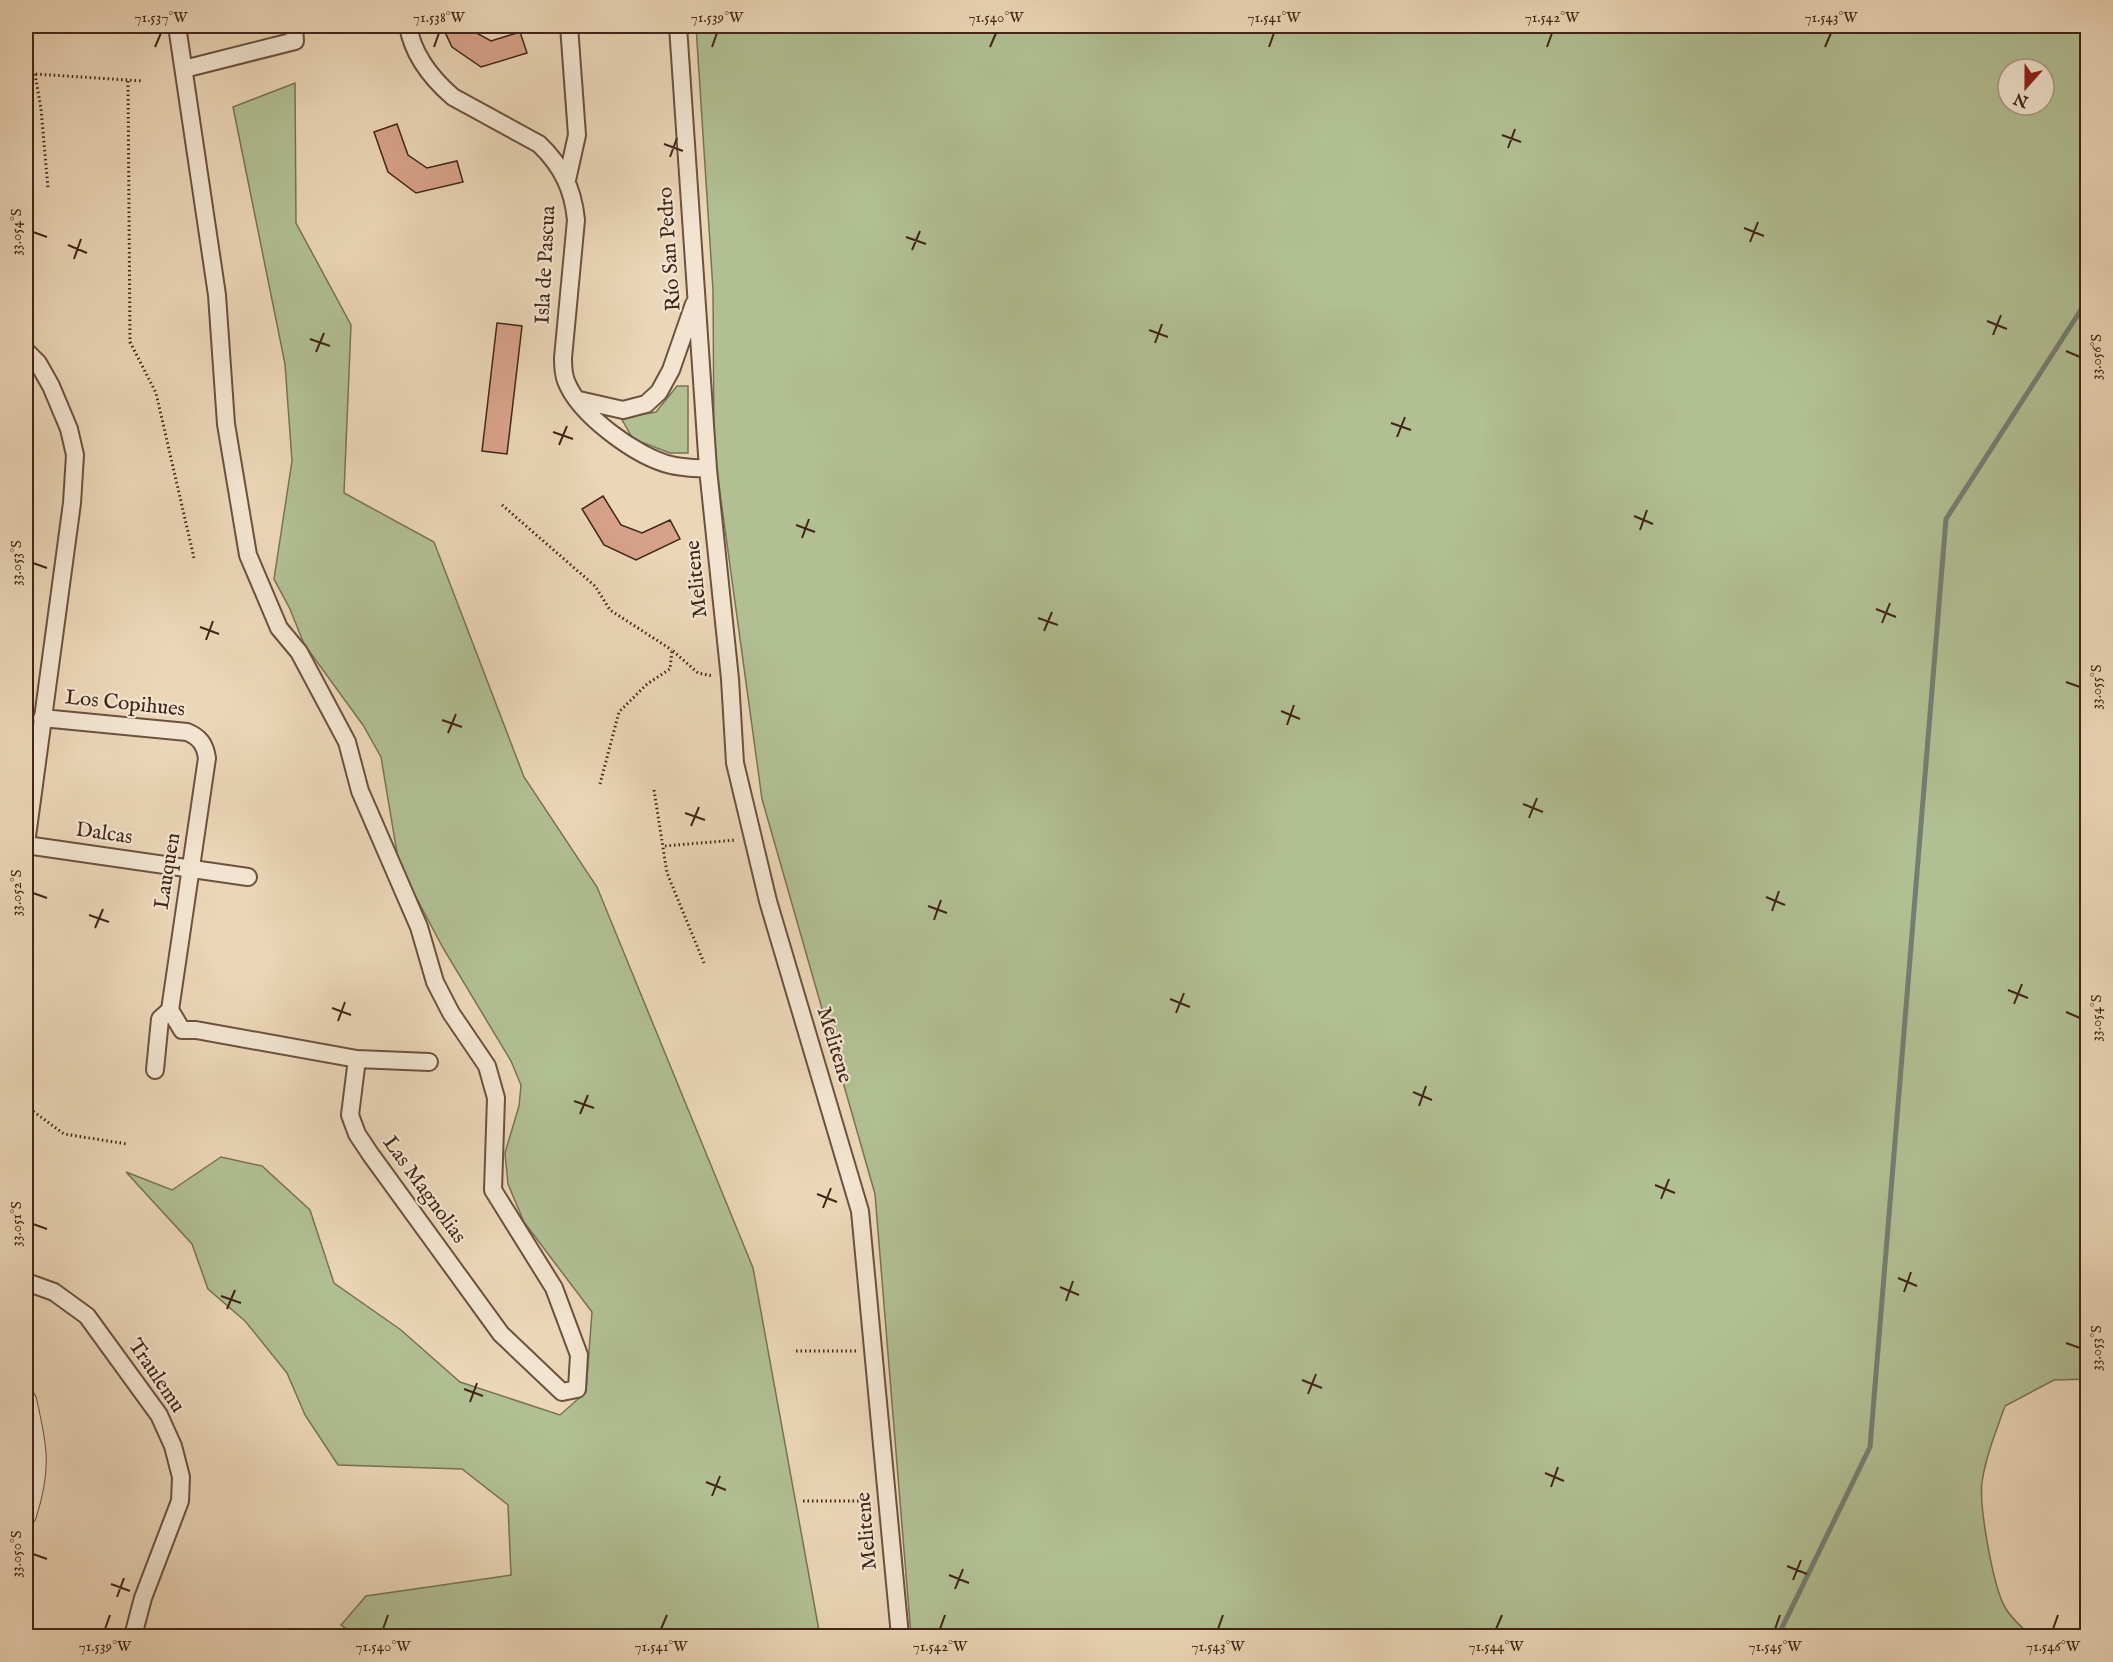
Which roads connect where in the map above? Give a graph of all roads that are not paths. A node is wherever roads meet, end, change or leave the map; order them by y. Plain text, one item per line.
1 (177, 26) edge
2 (294, 26) edge
3 (408, 26) edge
4 (568, 26) edge
5 (678, 26) edge
6 (184, 69) junction
7 (567, 180) junction
8 (696, 297) junction
9 (26, 351) edge
10 (579, 400) junction
11 (708, 469) junction
12 (42, 718) junction
13 (200, 740) joint
14 (26, 844) edge
15 (192, 869) junction
16 (248, 877) dead end
17 (170, 1010) junction
18 (357, 1059) junction
19 (429, 1062) dead end
20 (155, 1070) dead end
21 (26, 1285) edge
22 (26, 1400) edge
23 (26, 1515) edge
24 (133, 1636) edge
25 (900, 1636) edge

1 - 6 street
2 - 6 street
3 - 7 street, Isla de Pascua
4 - 7 street
5 - 8 street, Río San Pedro
6 - 18 street, Las Magnolias
7 - 10 street, Isla de Pascua
8 - 10 street
8 - 11 street, Río San Pedro
9 - 12 street
10 - 11 street, Isla de Pascua
11 - 25 street, Melitene
12 - 13 street, Los Copihues
12 - 14 street
13 - 15 street, Lauquen
14 - 15 street, Dalcas
15 - 16 street, Dalcas
15 - 17 street, Lauquen
17 - 18 street
17 - 20 street, Lauquen
18 - 19 street
21 - 24 street, Traulemu
22 - 23 street

